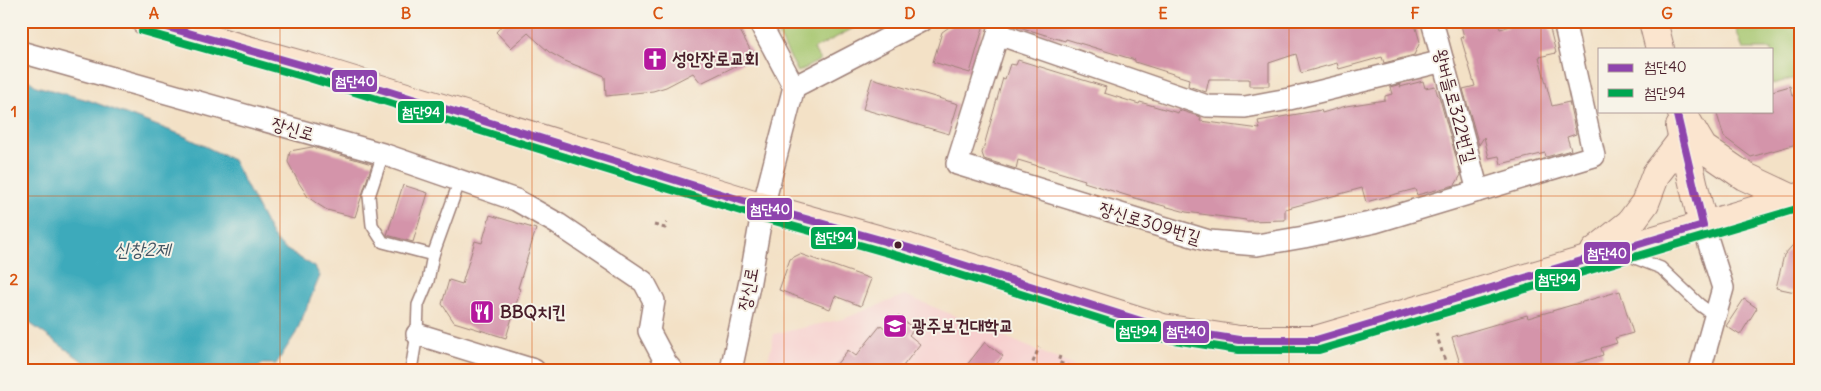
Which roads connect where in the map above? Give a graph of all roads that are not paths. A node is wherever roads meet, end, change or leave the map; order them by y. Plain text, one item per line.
1 (145, 21) edge
2 (760, 21) edge
3 (921, 21) edge
4 (1432, 21) edge
5 (1564, 21) edge
6 (1653, 21) edge
7 (999, 28) edge
8 (1660, 48) edge
9 (21, 52) edge
10 (1443, 61) junction
11 (794, 87) junction
12 (1676, 112) edge
13 (1682, 112) edge
14 (1682, 139) junction
15 (383, 154) junction
16 (460, 180) junction
17 (1478, 191) junction
18 (1796, 198) edge
19 (763, 207) junction
20 (1703, 225) junction
21 (1617, 250) junction
22 (433, 255) junction
23 (1584, 260) junction
24 (1715, 316) junction
25 (417, 334) junction
26 (411, 370) edge
27 (534, 370) edge
28 (672, 370) edge
29 (731, 370) edge
30 (1700, 370) edge

1 - 19 main road
2 - 11 street
3 - 11 street
4 - 10 street, 왕버들로322번길
5 - 17 street
6 - 8 main road
7 - 10 street, 장신로309번길
7 - 17 street, 장신로309번길
9 - 15 street, 장신로
10 - 17 street, 왕버들로322번길
11 - 19 street, 장신로
12 - 14 main road
13 - 18 main road
14 - 20 main road
14 - 23 main road
15 - 16 street, 장신로
15 - 22 lane
16 - 22 lane
16 - 28 street, 장신로
18 - 20 main road
19 - 23 main road
19 - 29 street, 장신로
20 - 21 main road
20 - 24 street
21 - 23 main road
21 - 24 lane
22 - 25 lane
24 - 30 street
25 - 26 lane
25 - 27 street

